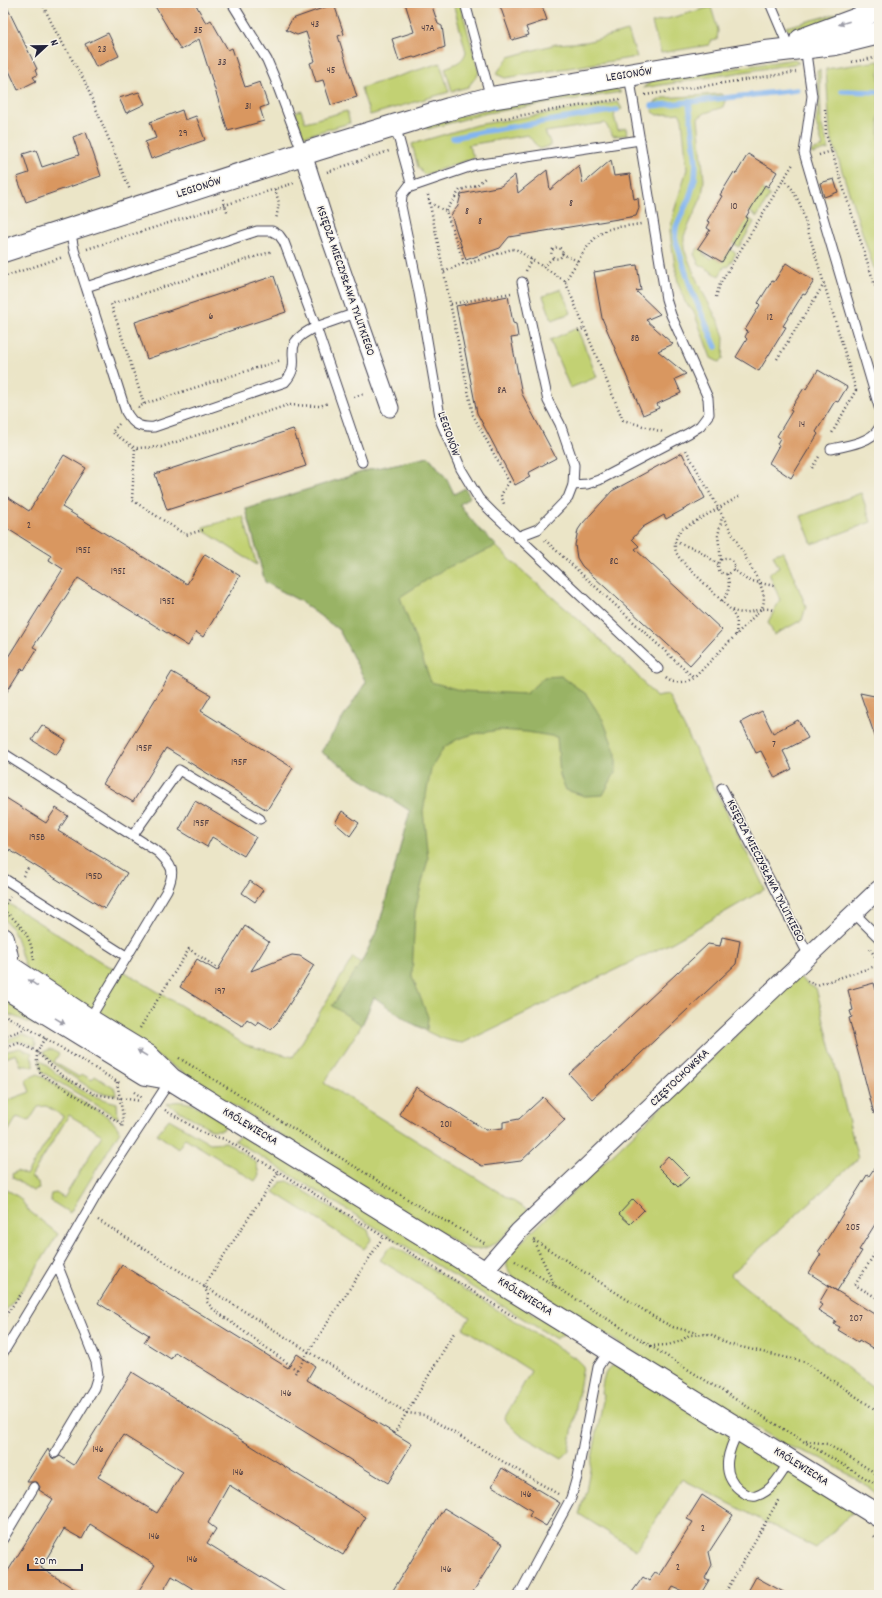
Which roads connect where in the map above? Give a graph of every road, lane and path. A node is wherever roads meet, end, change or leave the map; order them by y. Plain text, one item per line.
1 (42, 3) edge
2 (232, 3) edge
3 (465, 3) edge
4 (770, 3) edge
5 (879, 7) edge
6 (879, 33) edge
7 (797, 45) junction
8 (809, 70) junction
9 (629, 75) junction
10 (633, 97) junction
11 (491, 98) junction
12 (825, 105) dead end
13 (486, 121) dead end
14 (396, 125) junction
15 (640, 140) junction
16 (401, 147) junction
17 (832, 151) junction
18 (303, 154) junction
19 (806, 160) junction
20 (319, 174) dead end
21 (483, 174) dead end
22 (784, 179) junction
23 (297, 182) dead end
24 (422, 183) junction
25 (408, 188) junction
26 (434, 191) dead end
27 (428, 195) junction
28 (430, 202) junction
29 (137, 208) junction
30 (446, 212) junction
31 (643, 218) dead end
32 (643, 224) junction
33 (70, 229) junction
34 (644, 231) dead end
35 (278, 249) dead end
36 (3, 251) edge
37 (75, 252) junction
38 (562, 254) junction
39 (553, 258) junction
40 (579, 261) junction
41 (464, 263) junction
42 (543, 267) junction
43 (444, 272) junction
44 (3, 277) edge
45 (565, 281) junction
46 (522, 282) dead end
47 (824, 284) junction
48 (86, 287) junction
49 (716, 297) dead end
50 (879, 298) edge
51 (512, 299) dead end
52 (451, 304) junction
53 (356, 313) junction
54 (316, 326) junction
55 (584, 328) junction
56 (578, 331) dead end
57 (283, 357) dead end
58 (777, 359) dead end
59 (363, 394) dead end
60 (352, 398) dead end
61 (331, 402) dead end
62 (879, 406) edge
63 (390, 408) dead end
64 (123, 421) dead end
65 (879, 428) edge
66 (830, 436) dead end
67 (679, 438) junction
68 (135, 448) junction
69 (827, 449) joint
70 (362, 462) dead end
71 (812, 468) dead end
72 (574, 484) junction
73 (740, 496) dead end
74 (504, 506) dead end
75 (717, 508) junction
76 (722, 516) junction
77 (203, 530) dead end
78 (533, 532) junction
79 (517, 537) junction
80 (675, 542) junction
81 (721, 560) junction
82 (718, 564) junction
83 (733, 569) junction
84 (727, 574) junction
85 (760, 583) junction
86 (774, 586) dead end
87 (722, 601) junction
88 (762, 608) junction
89 (731, 610) junction
90 (773, 610) dead end
91 (736, 636) junction
92 (658, 669) joint
93 (694, 678) junction
94 (3, 752) edge
95 (722, 788) dead end
96 (260, 819) dead end
97 (133, 835) junction
98 (3, 878) edge
99 (879, 889) edge
100 (6, 902) dead end
101 (3, 907) edge
102 (3, 910) edge
103 (854, 913) junction
104 (879, 938) edge
105 (3, 939) edge
106 (808, 954) junction
107 (126, 956) junction
108 (35, 965) dead end
109 (879, 965) edge
110 (4, 966) edge
111 (219, 969) dead end
112 (806, 981) dead end
113 (3, 986) edge
114 (3, 1014) edge
115 (89, 1020) junction
116 (28, 1028) junction
117 (137, 1032) dead end
118 (3, 1037) edge
119 (45, 1038) junction
120 (3, 1049) edge
121 (36, 1051) junction
122 (176, 1056) dead end
123 (171, 1079) junction
124 (123, 1086) dead end
125 (130, 1089) dead end
126 (155, 1105) junction
127 (122, 1124) dead end
128 (225, 1139) dead end
129 (278, 1172) dead end
130 (86, 1212) junction
131 (383, 1237) dead end
132 (879, 1247) edge
133 (499, 1252) junction
134 (57, 1264) junction
135 (484, 1271) junction
136 (204, 1286) junction
137 (556, 1287) junction
138 (879, 1299) edge
139 (454, 1333) dead end
140 (700, 1334) junction
141 (650, 1346) junction
142 (609, 1349) junction
143 (3, 1352) edge
144 (309, 1352) junction
145 (879, 1412) edge
146 (407, 1413) junction
147 (739, 1429) junction
148 (394, 1434) dead end
149 (55, 1453) dead end
150 (790, 1460) junction
151 (879, 1486) edge
152 (34, 1487) dead end
153 (561, 1490) dead end
154 (780, 1497) dead end
155 (879, 1516) edge
156 (3, 1538) edge
157 (519, 1595) edge
158 (724, 1595) edge

1 - 29 path
2 - 18 lane
3 - 11 lane
4 - 7 lane
5 -> 7 main road, LEGIONÓW
6 - 7 main road, LEGIONÓW
7 - 8 lane
7 - 9 main road, LEGIONÓW
8 - 10 path
8 - 19 lane
9 - 10 lane
9 - 11 main road, LEGIONÓW
10 - 13 path
10 - 15 lane
11 - 14 main road, LEGIONÓW
12 - 17 path
14 - 16 lane, LEGIONÓW
14 - 18 main road, LEGIONÓW
15 - 24 lane
15 - 67 lane
16 - 20 path
16 - 25 lane, LEGIONÓW
17 - 19 path
17 - 50 path
18 - 29 main road, LEGIONÓW
18 - 53 street, KSIĘDZA MIECZYSŁAWA TYLUTKIEGO
19 - 22 path
19 - 62 lane
21 - 30 path
22 - 47 path
22 - 49 path
23 - 37 path
24 - 25 lane
24 - 27 path
25 - 79 lane, LEGIONÓW
26 - 27 path
27 - 28 path
28 - 30 path
28 - 43 path
29 - 33 main road, LEGIONÓW
30 - 41 path
31 - 32 path
32 - 34 path
32 - 40 path
33 - 36 main road, LEGIONÓW
33 - 37 lane
35 - 57 path
37 - 44 path
37 - 48 lane
38 - 39 path
38 - 39 path
38 - 40 path
39 - 42 path
40 - 45 path
41 - 42 path
41 - 43 path
42 - 45 path
43 - 52 path
45 - 55 path
46 - 72 lane
47 - 58 path
47 - 66 path
48 - 54 lane
48 - 54 lane
51 - 52 path
52 - 74 path
53 - 54 lane
53 - 63 street, KSIĘDZA MIECZYSŁAWA TYLUTKIEGO
54 - 70 lane
55 - 56 path
55 - 67 path
59 - 60 path
61 - 68 path
64 - 68 path
65 - 69 lane
67 - 72 lane
67 - 75 path
68 - 77 path
69 - 71 path
72 - 78 lane
73 - 75 path
75 - 76 path
75 - 80 path
76 - 81 path
76 - 85 path
78 - 79 lane
78 - 93 path
79 - 92 lane, LEGIONÓW
80 - 82 path
80 - 87 path
81 - 82 path
81 - 83 path
82 - 84 path
83 - 84 path
83 - 85 path
84 - 87 path
85 - 86 path
85 - 88 path
87 - 89 path
88 - 89 path
88 - 90 path
88 - 91 path
89 - 91 path
91 - 93 path
92 - 93 path
94 - 97 lane
95 - 106 lane, KSIĘDZA MIECZYSŁAWA TYLUTKIEGO
96 - 97 lane
97 - 107 lane
98 - 107 lane
99 - 103 street, CZĘSTOCHOWSKA
100 - 101 path
102 - 108 path
103 - 104 lane
103 - 106 street, CZĘSTOCHOWSKA
105 - 110 main road
106 - 133 street, CZĘSTOCHOWSKA
107 - 115 lane
109 - 112 path
115 -> 110 main road, KRÓLEWIECKA
111 - 117 path
113 -> 123 main road, KRÓLEWIECKA
114 - 116 path
123 -> 115 main road, KRÓLEWIECKA
116 - 118 path
116 - 119 path
119 - 121 path
119 - 124 path
120 - 121 path
121 - 126 path
121 - 127 path
122 - 133 path
123 - 126 lane
123 - 135 main road, KRÓLEWIECKA
125 - 126 path
126 - 128 path
126 - 130 lane
129 - 136 path
130 - 134 lane
130 - 136 path
131 - 144 path
132 - 138 path
133 - 135 street, CZĘSTOCHOWSKA
133 - 137 path
134 - 143 lane
134 - 149 lane
135 - 142 main road, KRÓLEWIECKA
136 - 144 path
136 - 144 path
137 - 140 path
137 - 141 path
139 - 146 path
140 - 141 path
140 - 145 path
141 - 151 path
142 - 147 main road, KRÓLEWIECKA
142 - 157 lane
144 - 146 path
146 - 148 path
146 - 153 path
147 - 150 main road, KRÓLEWIECKA
147 - 150 lane
150 - 155 main road, KRÓLEWIECKA
152 - 156 lane
154 - 158 path

